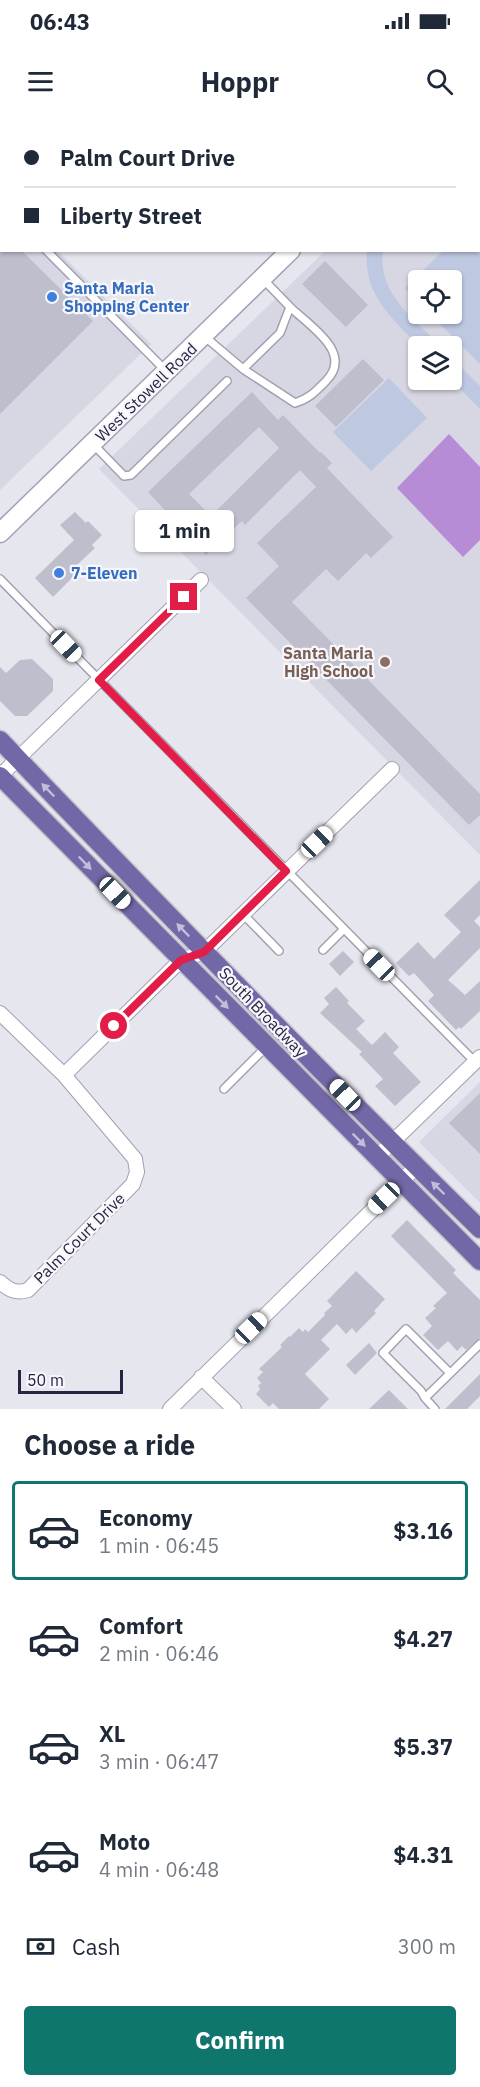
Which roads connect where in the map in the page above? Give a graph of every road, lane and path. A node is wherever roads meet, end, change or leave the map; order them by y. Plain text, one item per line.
1 (48, 252) edge
2 (289, 252) edge
3 (262, 278) junction
4 (290, 307) junction
5 (204, 336) junction
6 (243, 369) junction
7 (167, 372) junction
8 (227, 381) dead end
9 (93, 444) junction
10 (0, 533) edge
11 (0, 579) edge
12 (201, 580) dead end
13 (99, 680) junction
14 (0, 740) edge
15 (18, 759) junction
16 (392, 769) dead end
17 (0, 776) edge
18 (286, 871) junction
19 (243, 914) junction
20 (344, 929) junction
21 (323, 950) dead end
22 (279, 951) dead end
23 (204, 952) junction
24 (181, 960) junction
25 (0, 1013) edge
26 (267, 1046) junction
27 (477, 1059) edge
28 (64, 1075) junction
29 (224, 1089) dead end
30 (391, 1143) junction
31 (377, 1157) junction
32 (416, 1167) junction
33 (401, 1182) junction
34 (480, 1229) edge
35 (480, 1261) edge
36 (0, 1282) edge
37 (480, 1344) edge
38 (450, 1373) junction
39 (201, 1377) junction
40 (425, 1398) junction
41 (170, 1409) edge
42 (234, 1409) edge
43 (435, 1409) edge

1 - 7 lane
2 - 3 main road, West Stowell Road
3 - 4 lane
3 - 5 main road, West Stowell Road
4 - 6 lane
4 - 6 lane
5 - 6 lane
5 - 7 main road, West Stowell Road
7 - 9 main road, West Stowell Road
8 - 9 lane
9 - 10 main road, West Stowell Road
11 - 13 lane
12 - 13 street
13 - 15 street
13 - 18 lane
14 - 15 main road, South Broadway
15 - 17 street
23 -> 15 main road, South Broadway
16 - 18 street
17 -> 24 main road, South Broadway
18 - 19 street
18 - 20 lane
19 - 22 lane
19 - 23 street
20 - 21 lane
20 - 27 lane
23 - 24 street
23 - 30 main road, South Broadway
24 -> 26 main road, South Broadway
24 - 28 street
25 - 28 street, Palm Court Drive
26 - 29 lane
26 -> 31 main road, South Broadway
27 - 30 street
28 - 36 street, Palm Court Drive
30 - 31 street
30 - 32 main road, South Broadway
31 - 33 main road, South Broadway
32 - 33 street
34 -> 32 main road, South Broadway
33 - 35 main road, South Broadway
33 - 39 street
37 - 38 lane
38 - 40 lane
38 - 40 lane
39 - 41 street
39 - 42 street
40 - 43 lane

